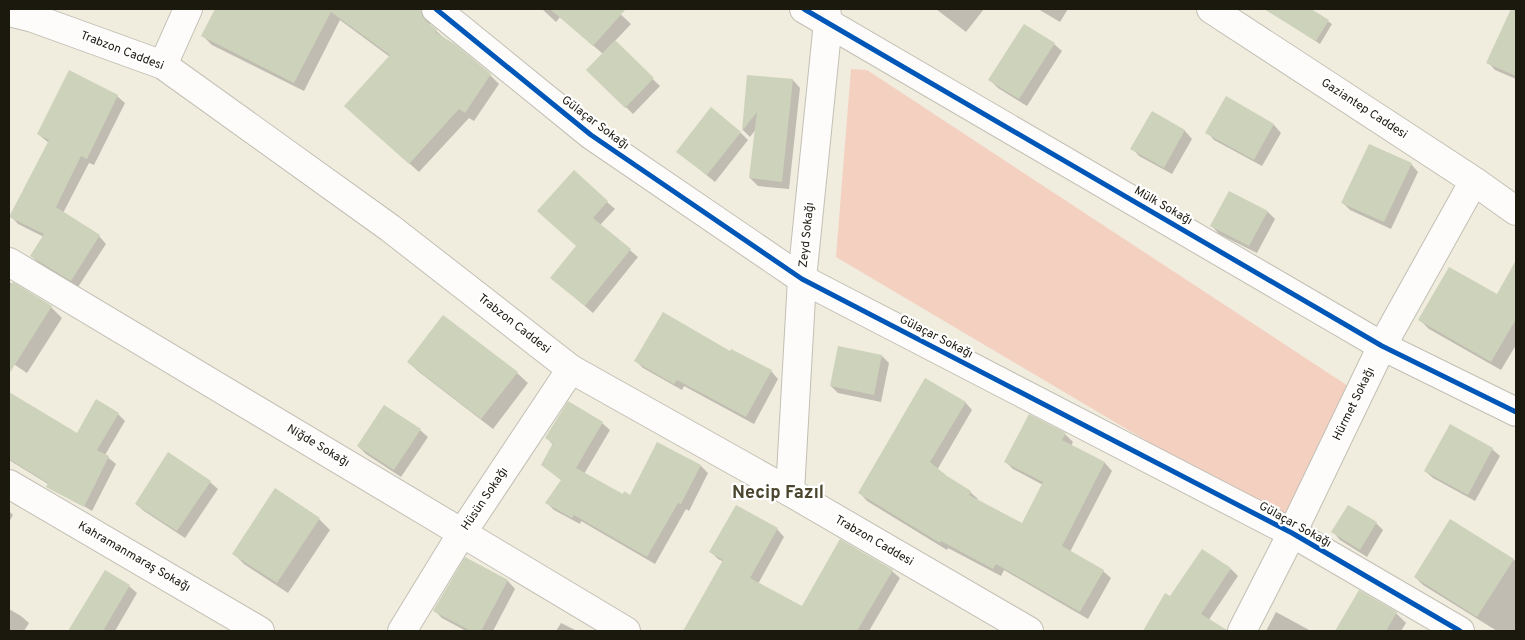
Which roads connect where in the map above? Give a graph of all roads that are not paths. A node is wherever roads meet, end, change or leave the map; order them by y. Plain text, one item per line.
1 (188, 9) edge
2 (436, 9) edge
3 (804, 9) edge
4 (1211, 9) edge
5 (9, 12) edge
6 (827, 16) edge
7 (163, 65) junction
8 (1474, 181) junction
9 (1516, 210) edge
10 (9, 262) edge
11 (802, 279) junction
12 (1382, 346) junction
13 (572, 369) junction
14 (1516, 412) edge
15 (9, 484) edge
16 (790, 492) junction
17 (462, 533) junction
18 (1292, 533) junction
19 (260, 631) edge
20 (402, 631) edge
21 (626, 631) edge
22 (1029, 631) edge
23 (1242, 631) edge
24 (1460, 631) edge

1 - 7 street
2 - 11 street, Gülaçar Sokağı
3 - 6 street, Mülk Sokağı
4 - 8 street, Gaziantep Caddesi
5 - 7 street, Trabzon Caddesi
6 - 11 street, Zeyd Sokağı
6 - 12 street, Mülk Sokağı
7 - 13 street, Trabzon Caddesi
8 - 9 street, Gaziantep Caddesi
8 - 12 street, Hürmet Sokağı
10 - 17 street, Niğde Sokağı
11 - 16 street, Zeyd Sokağı
11 - 18 street, Gülaçar Sokağı
12 - 14 street, Mülk Sokağı
12 - 18 street, Hürmet Sokağı
13 - 16 street, Trabzon Caddesi
13 - 17 street, Hüsün Sokağı
15 - 19 street, Kahramanmaraş Sokağı
16 - 22 street, Trabzon Caddesi
17 - 20 street, Hüsün Sokağı
17 - 21 street, Niğde Sokağı
18 - 23 street, Hürmet Sokağı
18 - 24 street, Gülaçar Sokağı

